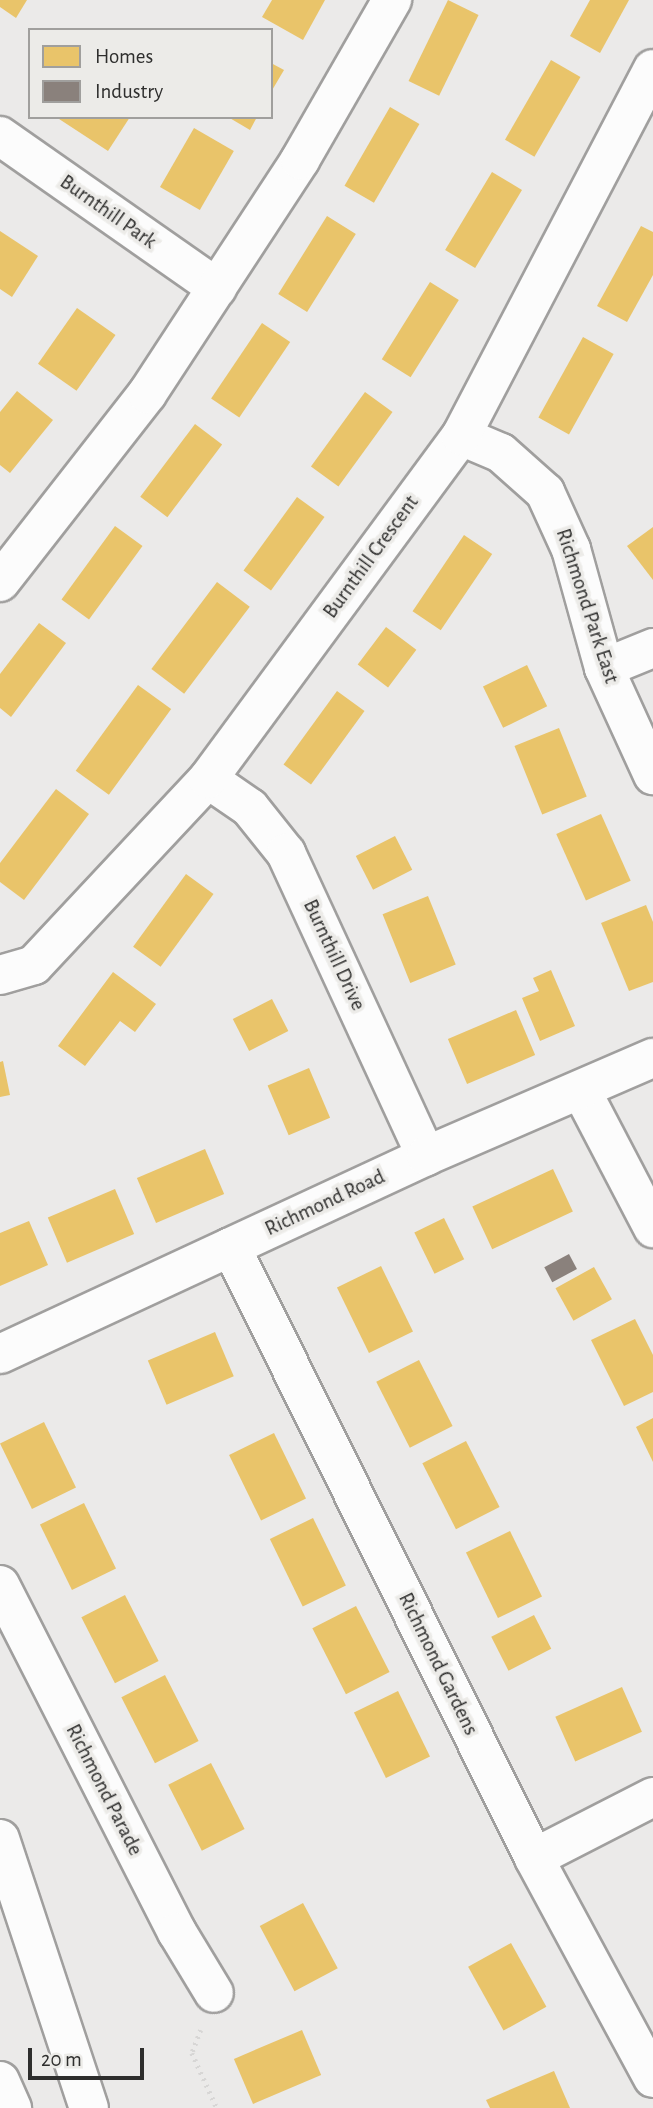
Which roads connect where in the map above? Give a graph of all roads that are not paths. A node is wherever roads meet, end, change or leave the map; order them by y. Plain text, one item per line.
1 (392, 0) edge
2 (653, 69) edge
3 (0, 136) edge
4 (217, 288) junction
5 (461, 436) junction
6 (0, 582) edge
7 (653, 648) edge
8 (604, 667) junction
9 (653, 775) edge
10 (208, 779) junction
11 (0, 975) edge
12 (653, 1058) edge
13 (581, 1090) junction
14 (426, 1156) junction
15 (653, 1228) edge
16 (232, 1247) junction
17 (0, 1354) edge
18 (0, 1585) edge
19 (653, 1797) edge
20 (0, 1839) edge
21 (534, 1858) junction
22 (214, 1993) road end
23 (653, 2078) edge
24 (0, 2081) edge
25 (12, 2108) edge
26 (89, 2108) edge

1 - 4 street
2 - 5 street, Burnthill Crescent
3 - 4 street, Burnthill Park
4 - 6 street
5 - 8 street, Richmond Park East
5 - 10 street, Burnthill Crescent
7 - 8 street
8 - 9 street, Richmond Park East
10 - 11 street, Burnthill Crescent
10 - 14 street, Burnthill Drive
12 - 13 street, Richmond Road
13 - 14 street, Richmond Road
13 - 15 street
14 - 16 street, Richmond Road
16 - 17 street, Richmond Road
16 - 21 street, Richmond Gardens
18 - 22 street, Richmond Parade
19 - 21 street
20 - 26 street
21 - 23 street, Richmond Gardens
24 - 25 street

